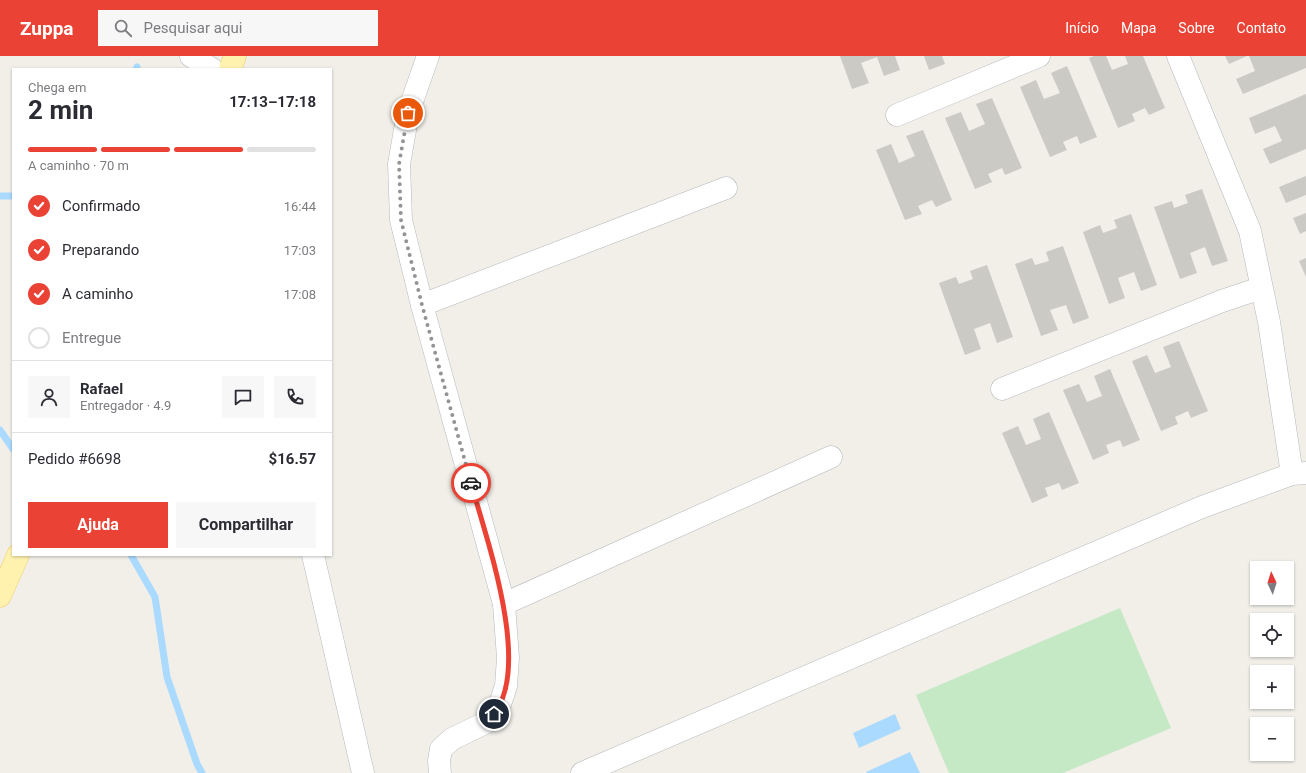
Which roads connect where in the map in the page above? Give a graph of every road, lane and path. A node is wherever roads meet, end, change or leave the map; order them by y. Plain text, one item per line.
1 (191, 56) edge
2 (235, 56) edge
3 (428, 56) edge
4 (1039, 56) edge
5 (1178, 56) edge
6 (210, 68) edge
7 (230, 68) edge
8 (897, 115) dead end
9 (726, 188) dead end
10 (1261, 288) junction
11 (422, 305) junction
12 (1002, 389) dead end
13 (831, 457) dead end
14 (1302, 470) edge
15 (18, 556) edge
16 (313, 556) edge
17 (0, 596) edge
18 (504, 604) junction
19 (363, 773) edge
20 (440, 773) edge
21 (582, 773) edge

1 - 6 street
2 - 7 main road
3 - 11 street
4 - 8 street
5 - 10 street
9 - 11 street
10 - 12 street
10 - 14 street
11 - 18 street
13 - 18 street
14 - 21 street
15 - 17 main road
16 - 19 street
18 - 20 street

